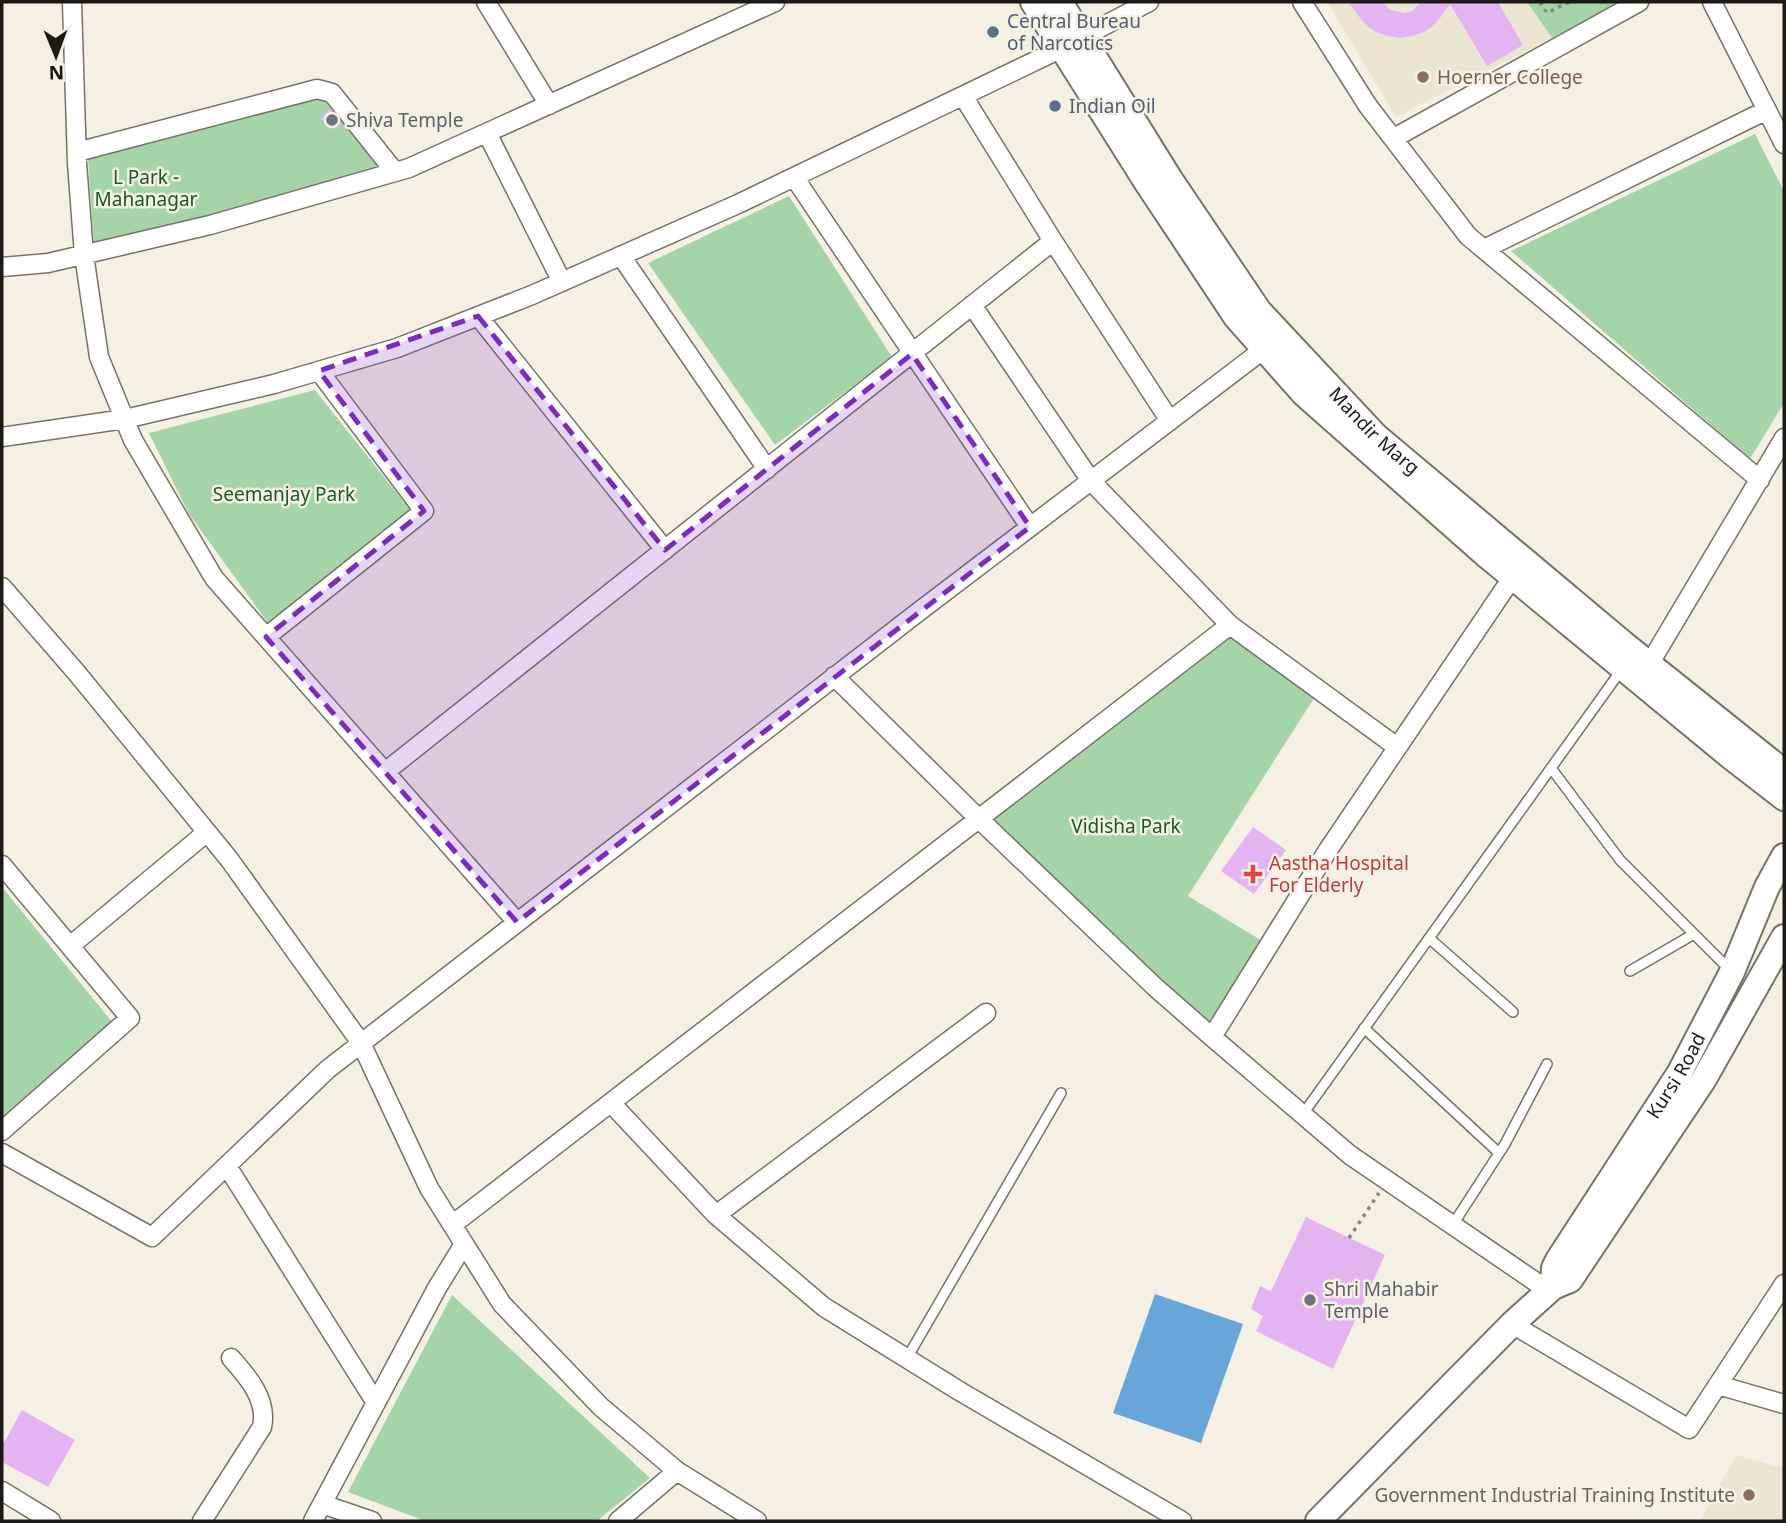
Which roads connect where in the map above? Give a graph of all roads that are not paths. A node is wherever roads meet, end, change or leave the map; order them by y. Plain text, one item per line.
1 (72, 2) edge
2 (486, 2) edge
3 (775, 2) edge
4 (1033, 2) edge
5 (1060, 2) edge
6 (1149, 2) edge
7 (1302, 2) edge
8 (1639, 2) edge
9 (1712, 2) edge
10 (746, 8) edge
11 (1072, 43) junction
12 (963, 96) junction
13 (549, 105) junction
14 (1767, 110) junction
15 (486, 133) junction
16 (1394, 138) junction
17 (1784, 144) edge
18 (77, 152) junction
19 (395, 172) junction
20 (794, 177) junction
21 (1053, 242) junction
22 (1484, 249) junction
23 (85, 254) junction
24 (621, 256) junction
25 (2, 267) edge
26 (562, 282) junction
27 (972, 305) junction
28 (478, 316) junction
29 (1273, 342) junction
30 (912, 354) junction
31 (319, 371) junction
32 (125, 419) junction
33 (1170, 421) junction
34 (2, 437) edge
35 (1784, 438) edge
36 (767, 469) junction
37 (1760, 480) junction
38 (1091, 481) junction
39 (1030, 527) junction
40 (665, 550) junction
41 (1519, 569) junction
42 (2, 587) edge
43 (1230, 625) junction
44 (266, 637) junction
45 (1636, 667) junction
46 (834, 676) junction
47 (1397, 747) junction
48 (1551, 768) junction
49 (385, 772) junction
50 (1784, 772) edge
51 (1784, 799) edge
52 (979, 819) junction
53 (207, 832) junction
54 (1784, 856) edge
55 (2, 865) edge
56 (517, 922) junction
57 (1694, 934) junction
58 (1784, 937) edge
59 (1429, 938) junction
60 (70, 946) junction
61 (1630, 971) dead end
62 (1732, 971) junction
63 (1513, 1012) dead end
64 (986, 1013) dead end
65 (1364, 1028) junction
66 (1212, 1037) junction
67 (362, 1043) junction
68 (1547, 1064) dead end
69 (1061, 1093) dead end
70 (611, 1103) junction
71 (1303, 1114) junction
72 (2, 1132) edge
73 (2, 1153) edge
74 (1499, 1153) junction
75 (228, 1166) junction
76 (716, 1215) junction
77 (452, 1225) junction
78 (1452, 1226) junction
79 (464, 1244) junction
80 (1784, 1284) edge
81 (1551, 1289) junction
82 (1512, 1324) junction
83 (231, 1358) dead end
84 (906, 1358) junction
85 (1718, 1385) junction
86 (376, 1403) junction
87 (1784, 1404) edge
88 (677, 1471) junction
89 (2, 1491) edge
90 (322, 1504) junction
91 (51, 1521) edge
92 (202, 1521) edge
93 (313, 1521) edge
94 (372, 1521) edge
95 (618, 1521) edge
96 (757, 1521) edge
97 (1182, 1521) edge
98 (1318, 1521) edge

1 - 18 street
2 - 13 street
3 - 10 street
4 - 11 main road
5 - 11 main road
6 - 11 street
7 - 16 street
8 - 16 street
9 - 14 street
10 - 13 street
11 - 12 street
11 - 29 main road
12 - 20 street
12 - 21 street
13 - 15 street
14 - 17 street
14 - 22 street
15 - 19 street
15 - 26 street
16 - 22 street
18 - 19 street
18 - 23 street
19 - 23 street
20 - 24 street
20 - 30 street
21 - 27 street
21 - 33 street
22 - 37 street
23 - 25 street
23 - 32 street
24 - 26 street
24 - 36 street
26 - 28 street
27 - 30 street
27 - 38 street
28 - 31 street
28 - 40 street
29 - 33 street
29 - 41 main road
30 - 36 street
30 - 39 street
31 - 32 street
31 - 44 street
32 - 34 street
32 - 44 street
33 - 38 street
35 - 37 street
36 - 40 street
37 - 45 street
38 - 39 street
38 - 43 street
39 - 46 street
40 - 49 street
41 - 45 main road
41 - 47 street
42 - 53 street
43 - 47 street
43 - 52 street
44 - 49 street
45 - 48 lane
45 - 50 main road
45 - 51 main road
46 - 52 street
46 - 56 street
47 - 66 street
48 - 57 lane
48 - 59 lane
49 - 56 street
52 - 66 street
52 - 70 street
53 - 60 street
53 - 67 street
54 - 62 main road, Kursi Road
55 - 60 street
56 - 67 street
57 - 61 lane
57 - 62 lane
58 - 81 main road, Kursi Road
59 - 63 lane
59 - 65 lane
60 - 72 street
62 - 81 main road, Kursi Road
64 - 76 street
65 - 71 lane
65 - 74 lane
66 - 71 street
67 - 75 street
67 - 77 street
68 - 74 lane
69 - 84 lane
70 - 76 street
70 - 77 street
71 - 78 street
73 - 75 street
74 - 78 lane
75 - 86 street
76 - 84 street
77 - 79 street
78 - 81 street
79 - 86 street
79 - 88 street
80 - 85 street
81 - 82 main road, Kursi Road
82 - 85 street
82 - 98 main road, Kursi Road
83 - 92 street
84 - 97 street
85 - 87 street
86 - 90 street
88 - 95 street
88 - 96 street
89 - 91 street
90 - 93 street
90 - 94 street

